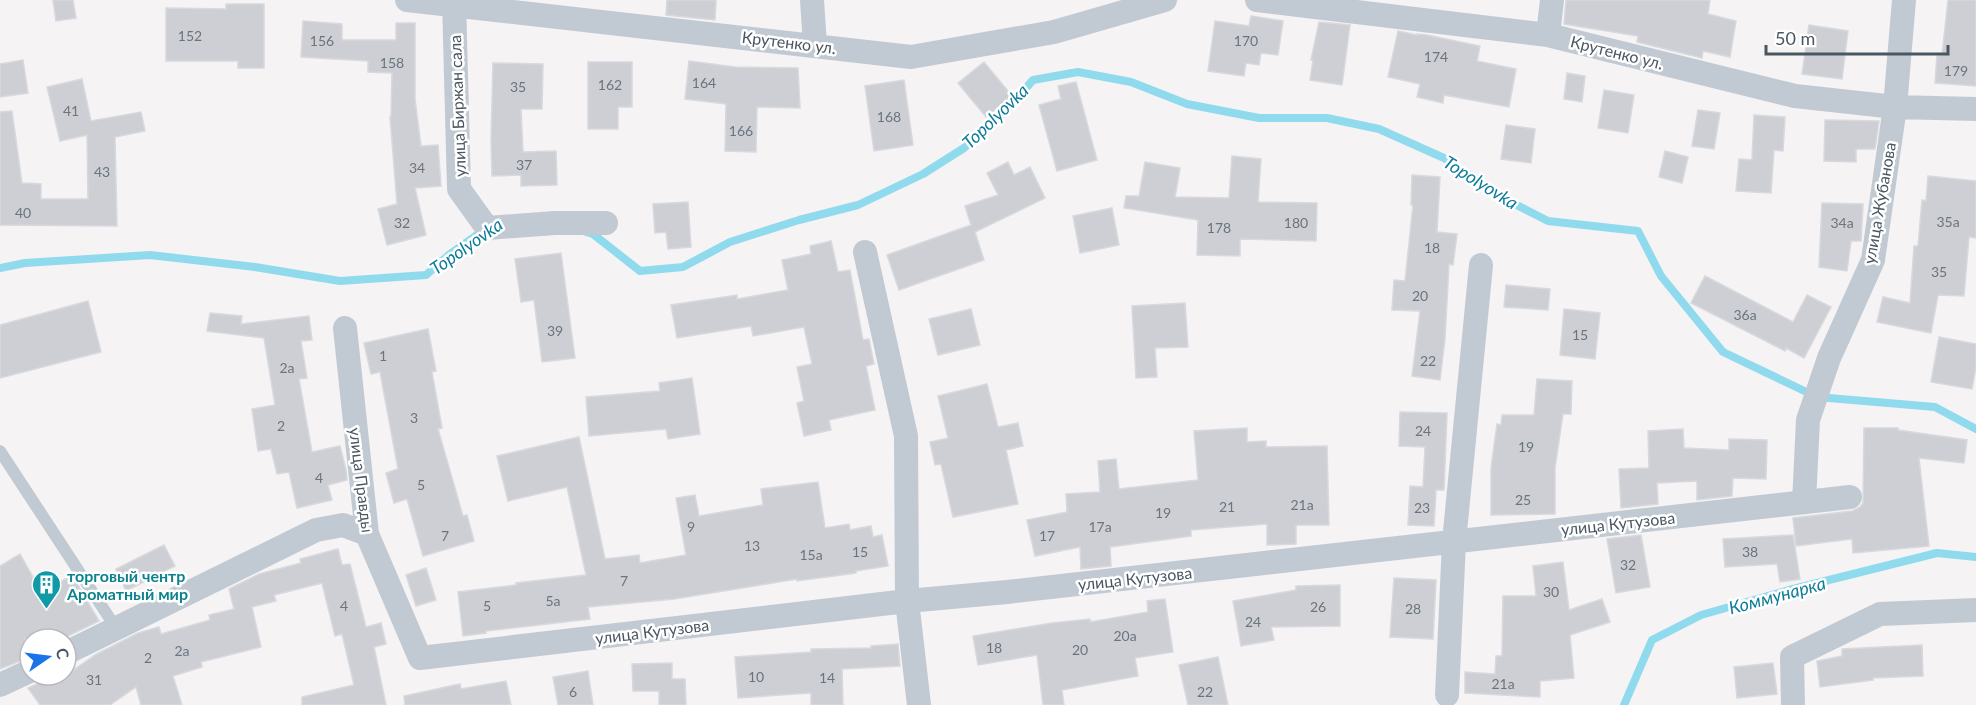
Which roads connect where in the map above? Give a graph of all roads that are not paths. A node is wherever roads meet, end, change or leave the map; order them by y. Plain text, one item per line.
1 (407, 0) edge
2 (812, 0) edge
3 (1166, 0) edge
4 (1257, 0) edge
5 (1552, 0) edge
6 (1904, 0) edge
7 (454, 2) edge
8 (1548, 35) junction
9 (815, 45) junction
10 (1895, 107) junction
11 (1976, 109) edge
12 (606, 223) dead end
13 (865, 252) dead end
14 (1481, 265) dead end
15 (345, 328) dead end
16 (0, 451) edge
17 (1850, 497) dead end
18 (1804, 502) junction
19 (367, 534) junction
20 (1455, 542) junction
21 (907, 602) junction
22 (1976, 610) edge
23 (116, 628) junction
24 (78, 647) edge
25 (420, 658) joint
26 (18, 677) edge
27 (0, 685) edge
28 (1446, 695) dead end
29 (919, 705) edge
30 (1793, 705) edge

1 - 7 street, Крутенко ул.
2 - 9 street
3 - 9 street, Крутенко ул.
4 - 8 street, Крутенко ул.
5 - 8 street
6 - 10 street, улица Жубанова
7 - 9 street, Крутенко ул.
7 - 12 street, улица Биржан сала
8 - 10 street, Крутенко ул.
10 - 11 street, Крутенко ул.
10 - 18 street, улица Жубанова
13 - 21 street
14 - 20 street
15 - 19 street, улица Правды
16 - 23 lane
17 - 18 street, улица Кутузова
18 - 20 street, улица Кутузова
19 - 23 street
19 - 25 street, улица Правды
20 - 21 street, улица Кутузова
20 - 28 street
21 - 25 street, улица Кутузова
21 - 29 street
22 - 30 street
23 - 24 street
26 - 27 street

